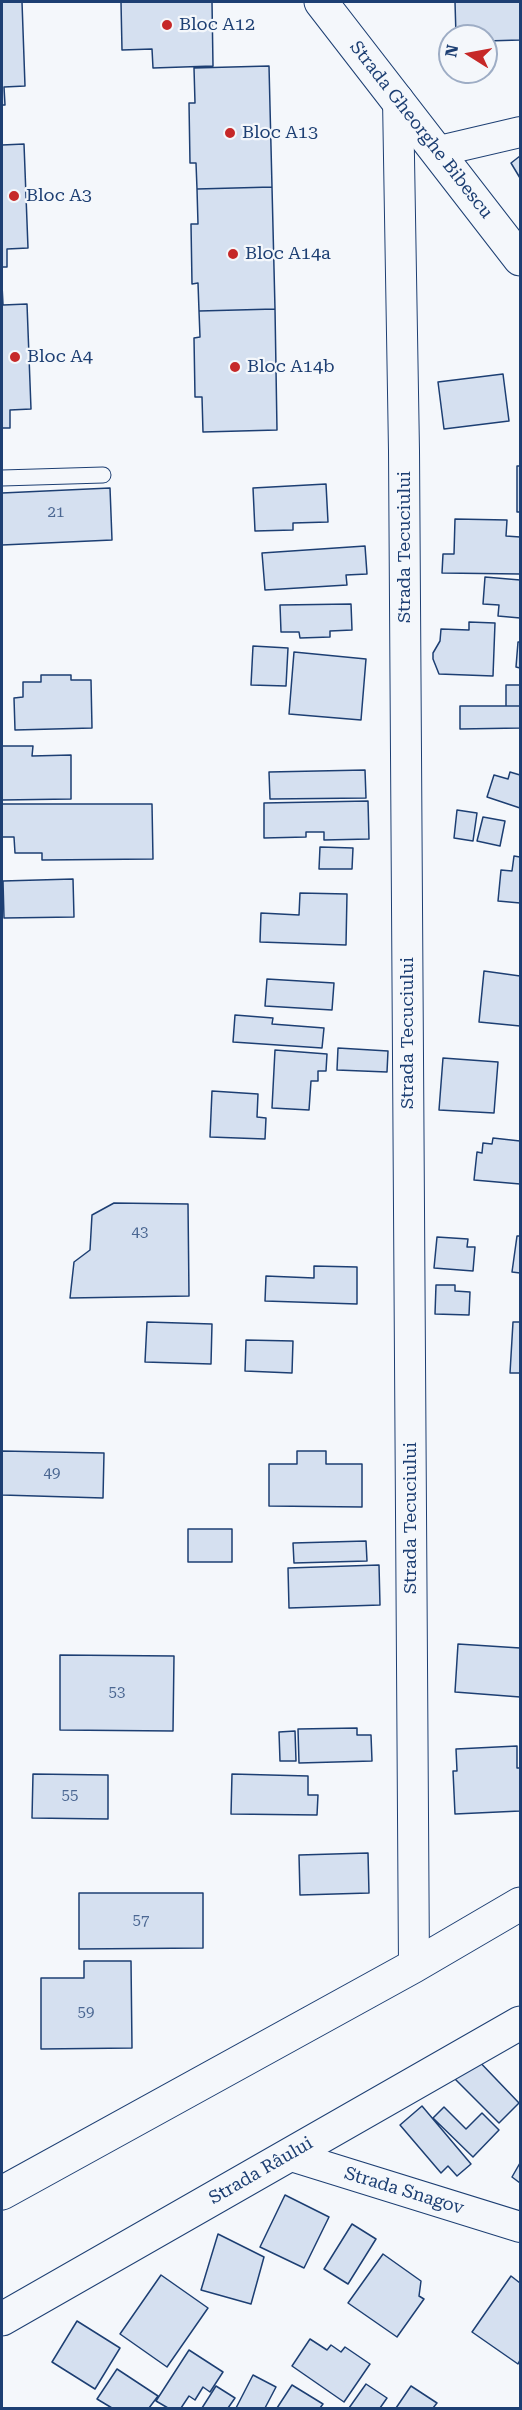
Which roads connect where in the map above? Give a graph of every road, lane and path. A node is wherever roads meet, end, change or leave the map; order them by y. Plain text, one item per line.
1 (321, 2) edge
2 (398, 99) junction
3 (520, 132) edge
4 (439, 152) junction
5 (520, 259) edge
6 (103, 475) dead end
7 (2, 478) edge
8 (520, 1904) edge
9 (414, 1966) junction
10 (520, 2022) edge
11 (288, 2155) junction
12 (2, 2193) edge
13 (520, 2227) edge
14 (2, 2319) edge

1 - 2 main road, Strada Gheorghe Bibescu
2 - 4 main road, Strada Gheorghe Bibescu
2 - 9 street, Strada Tecuciului
3 - 4 street
4 - 5 main road, Strada Gheorghe Bibescu
6 - 7 lane
8 - 9 main road
9 - 12 main road
10 - 11 main road, Strada Râului
11 - 13 street, Strada Snagov
11 - 14 main road, Strada Râului

